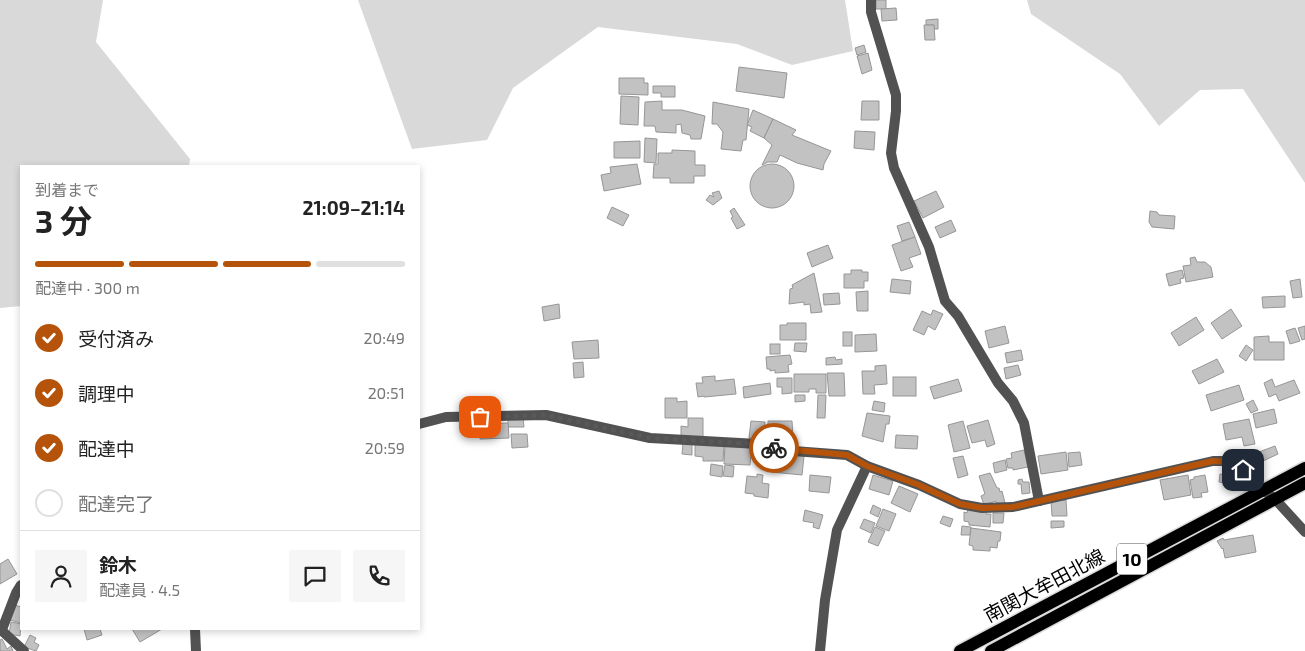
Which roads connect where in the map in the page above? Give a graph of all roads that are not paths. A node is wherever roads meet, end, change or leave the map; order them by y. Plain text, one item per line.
1 (871, 0) edge
2 (420, 424) edge
3 (867, 466) junction
4 (1305, 468) edge
5 (1305, 483) edge
6 (1263, 490) junction
7 (1275, 499) junction
8 (1039, 501) junction
9 (1305, 532) edge
10 (20, 587) edge
11 (195, 630) edge
12 (0, 631) edge
13 (24, 651) edge
14 (196, 651) edge
15 (820, 651) edge
16 (960, 651) edge
17 (991, 651) edge

1 - 8 street
2 - 3 street
3 - 8 street
3 - 15 street
4 - 6 main road, 南関大牟田北線 / 10
5 - 7 main road, 南関大牟田北線 / 10
6 - 7 street
6 - 8 street
6 - 16 main road, 南関大牟田北線 / 10
7 - 9 street
7 - 17 main road, 南関大牟田北線 / 10
10 - 12 street
11 - 14 street
12 - 13 street

